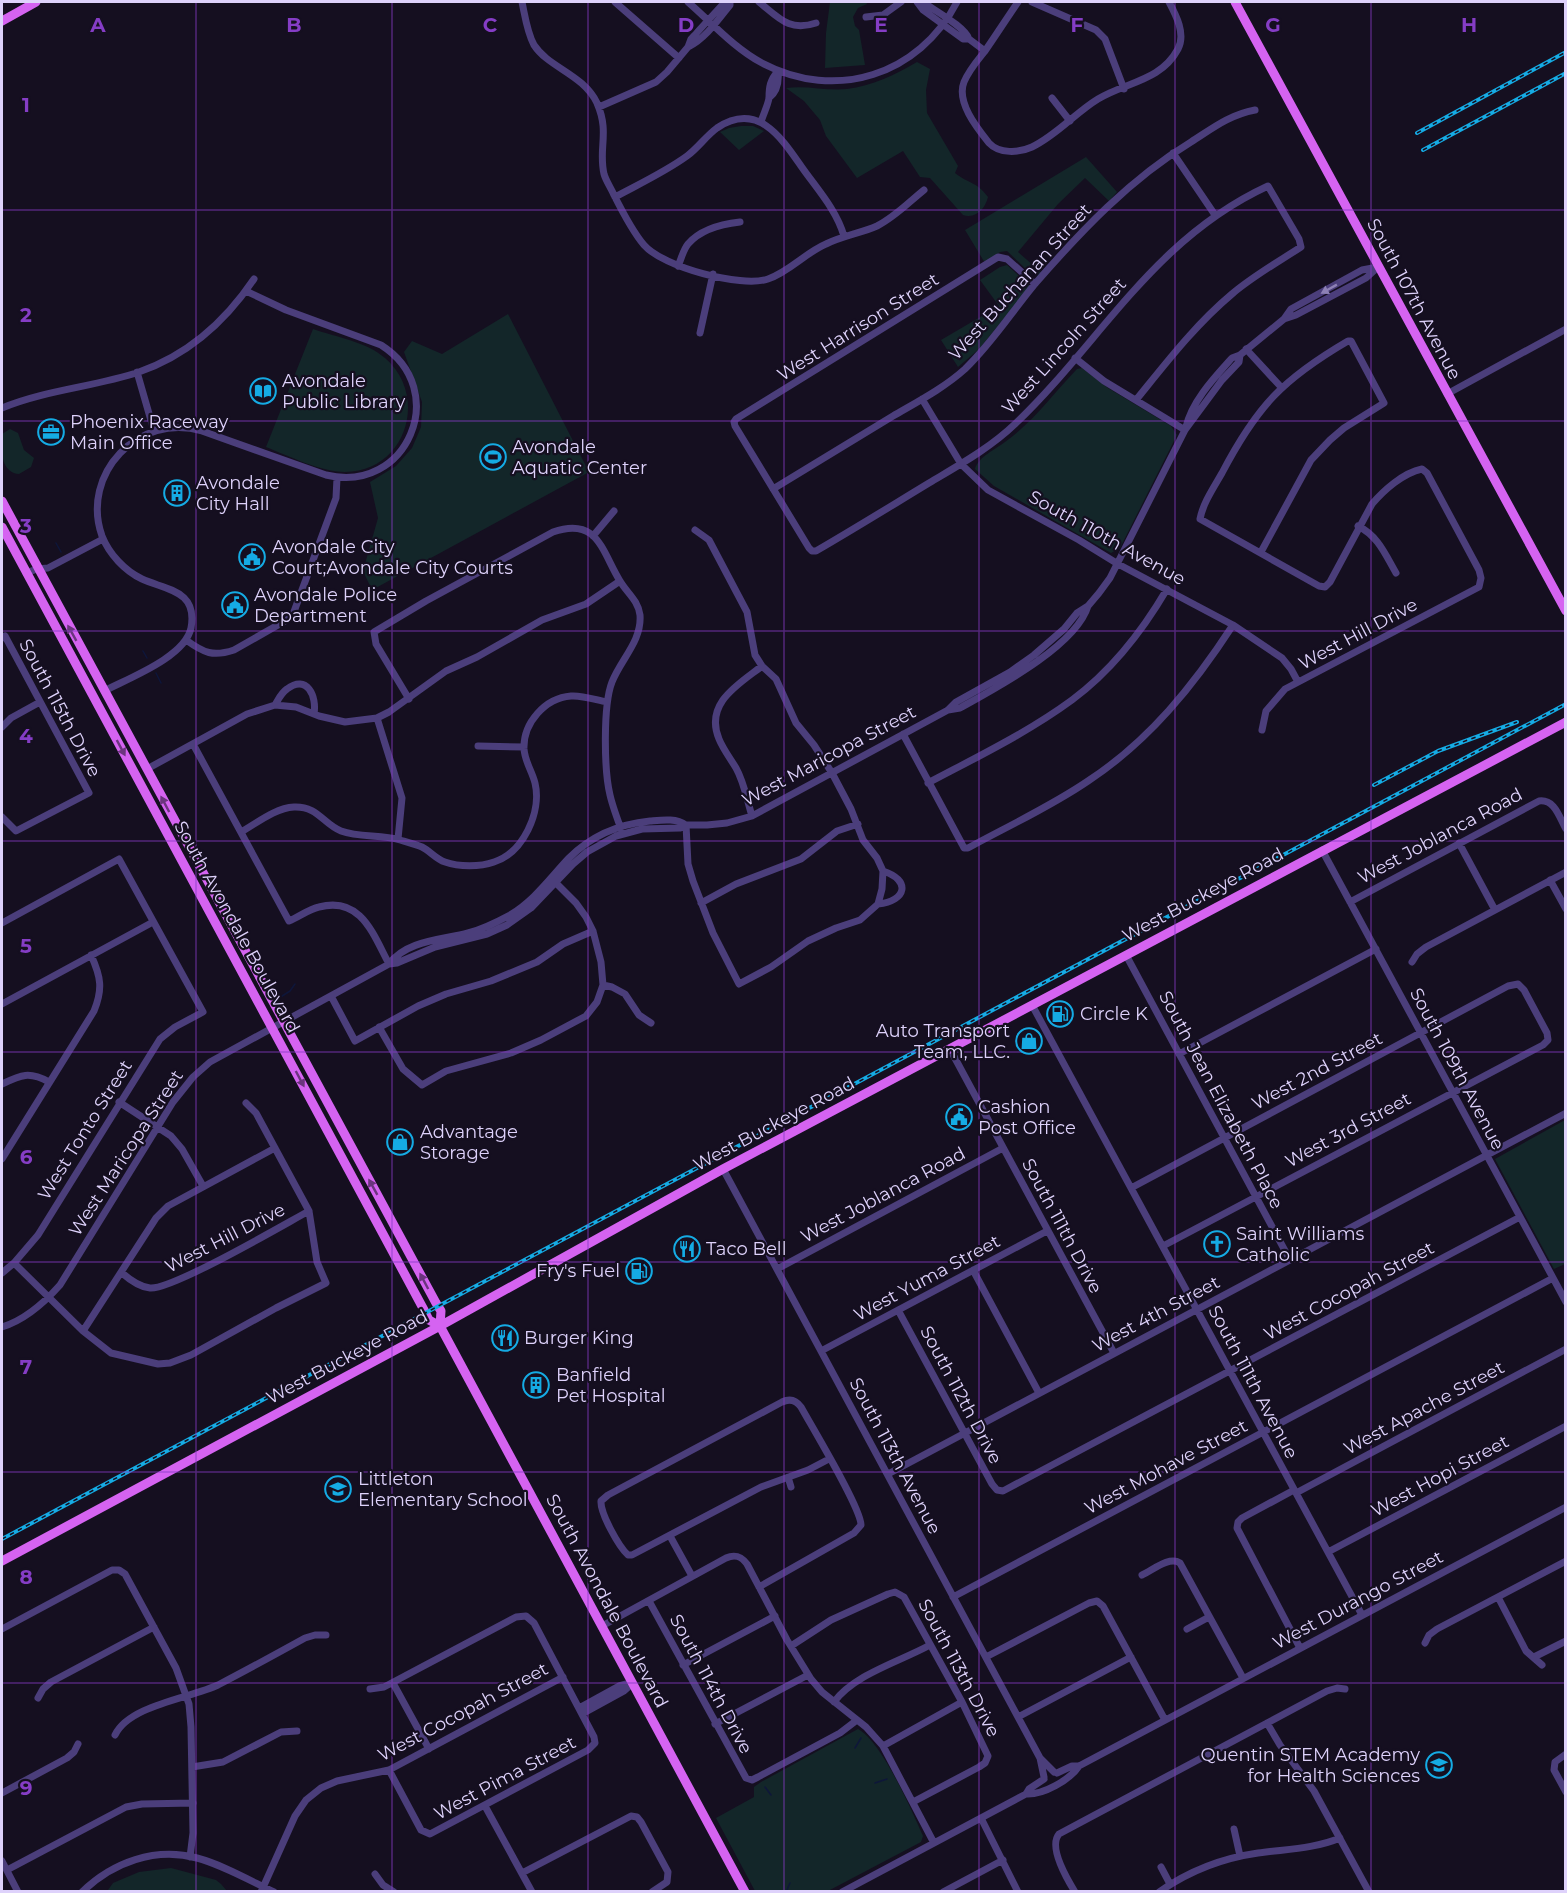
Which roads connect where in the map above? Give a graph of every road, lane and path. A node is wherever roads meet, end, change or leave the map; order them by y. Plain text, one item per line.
1 (36, 2) edge
2 (522, 2) edge
3 (615, 2) edge
4 (688, 2) edge
5 (725, 2) edge
6 (730, 2) edge
7 (759, 2) edge
8 (902, 2) edge
9 (957, 2) edge
10 (1018, 2) edge
11 (1032, 2) edge
12 (1169, 2) edge
13 (1235, 2) edge
14 (919, 3) edge
15 (866, 17) dead end
16 (2, 21) edge
17 (711, 22) junction
18 (946, 22) junction
19 (816, 23) dead end
20 (985, 51) junction
21 (679, 58) junction
22 (778, 71) junction
23 (1124, 88) junction
24 (1052, 98) dead end
25 (599, 107) junction
26 (1255, 110) dead end
27 (1070, 121) junction
28 (763, 123) junction
29 (1173, 153) junction
30 (924, 190) dead end
31 (615, 197) junction
32 (1215, 215) junction
33 (740, 222) dead end
34 (844, 236) junction
35 (678, 266) junction
36 (1378, 267) junction
37 (713, 274) junction
38 (254, 279) dead end
39 (1035, 284) junction
40 (246, 291) junction
41 (1566, 329) edge
42 (699, 333) dead end
43 (1246, 349) junction
44 (1075, 358) junction
45 (137, 372) junction
46 (1281, 387) junction
47 (1447, 394) junction
48 (922, 399) junction
49 (1136, 400) junction
50 (2, 408) edge
51 (1185, 430) junction
52 (154, 431) junction
53 (961, 464) junction
54 (337, 478) junction
55 (773, 489) junction
56 (2, 501) edge
57 (614, 511) dead end
58 (1358, 526) junction
59 (2, 527) edge
60 (695, 530) dead end
61 (594, 536) junction
62 (103, 539) junction
63 (1261, 552) junction
64 (1118, 564) junction
65 (37, 569) junction
66 (26, 573) junction
67 (1396, 573) dead end
68 (620, 581) junction
69 (1167, 589) junction
70 (1566, 611) edge
71 (1233, 625) junction
72 (3, 637) edge
73 (186, 640) junction
74 (762, 666) junction
75 (1298, 682) junction
76 (104, 691) junction
77 (93, 697) junction
78 (409, 699) junction
79 (40, 702) junction
80 (607, 702) junction
81 (275, 705) junction
82 (314, 714) junction
83 (377, 717) junction
84 (1566, 722) edge
85 (2, 727) edge
86 (1262, 730) dead end
87 (903, 734) junction
88 (193, 744) junction
89 (478, 746) dead end
90 (524, 747) junction
91 (147, 769) junction
92 (832, 773) junction
93 (928, 783) junction
94 (753, 816) junction
95 (2, 817) edge
96 (858, 824) junction
97 (686, 825) junction
98 (1566, 829) edge
99 (621, 830) junction
100 (241, 832) junction
101 (398, 839) junction
102 (1459, 843) junction
103 (1322, 850) junction
104 (882, 871) junction
105 (1566, 872) edge
106 (554, 880) junction
107 (1550, 880) junction
108 (1350, 902) junction
109 (701, 903) junction
110 (878, 904) junction
111 (1566, 909) edge
112 (1495, 910) junction
113 (153, 922) junction
114 (2, 923) edge
115 (592, 931) junction
116 (1376, 950) junction
117 (91, 955) junction
118 (1126, 955) junction
119 (1412, 962) dead end
120 (389, 964) junction
121 (603, 985) junction
122 (331, 996) junction
123 (2, 1004) edge
124 (1032, 1005) junction
125 (283, 1022) junction
126 (651, 1023) dead end
127 (273, 1027) junction
128 (379, 1027) junction
129 (1421, 1033) junction
130 (1548, 1040) joint
131 (950, 1049) junction
132 (1179, 1054) junction
133 (49, 1082) junction
134 (2, 1084) edge
135 (1453, 1092) junction
136 (119, 1102) junction
137 (246, 1103) dead end
138 (1566, 1113) edge
139 (159, 1126) junction
140 (1224, 1138) junction
141 (276, 1148) junction
142 (1003, 1148) junction
143 (1487, 1155) junction
144 (2, 1159) edge
145 (723, 1169) junction
146 (203, 1186) junction
147 (1131, 1188) junction
148 (1256, 1196) junction
149 (309, 1210) junction
150 (1520, 1217) junction
151 (376, 1223) junction
152 (1047, 1231) junction
153 (1163, 1246) junction
154 (409, 1253) junction
155 (1290, 1260) junction
156 (14, 1263) junction
157 (777, 1269) junction
158 (973, 1270) junction
159 (2, 1273) edge
160 (122, 1273) junction
161 (1553, 1278) junction
162 (48, 1297) junction
163 (1566, 1302) edge
164 (898, 1310) junction
165 (1197, 1310) junction
166 (440, 1326) junction
167 (2, 1327) edge
168 (83, 1331) junction
169 (1566, 1349) edge
170 (821, 1351) junction
171 (1114, 1353) junction
172 (1230, 1371) junction
173 (1039, 1393) junction
174 (1566, 1426) edge
175 (1263, 1432) junction
176 (965, 1433) junction
177 (829, 1459) junction
178 (888, 1474) junction
179 (788, 1477) junction
180 (791, 1487) dead end
181 (1000, 1491) joint
182 (1295, 1491) junction
183 (1566, 1507) edge
184 (670, 1536) junction
185 (1328, 1552) junction
186 (2, 1561) edge
187 (1566, 1561) edge
188 (1142, 1575) dead end
189 (692, 1576) junction
190 (759, 1587) junction
191 (953, 1597) junction
192 (1498, 1597) junction
193 (649, 1601) junction
194 (1362, 1615) junction
195 (775, 1616) junction
196 (1209, 1617) junction
197 (602, 1626) junction
198 (154, 1627) junction
199 (2, 1629) edge
200 (1186, 1629) dead end
201 (326, 1635) dead end
202 (1566, 1641) edge
203 (1425, 1643) dead end
204 (930, 1645) junction
205 (791, 1646) junction
206 (1300, 1648) junction
207 (986, 1657) junction
208 (1131, 1657) junction
209 (1534, 1657) junction
210 (683, 1665) junction
211 (1542, 1665) dead end
212 (808, 1675) junction
213 (563, 1677) junction
214 (1243, 1678) junction
215 (393, 1683) junction
216 (633, 1683) junction
217 (370, 1689) dead end
218 (1345, 1689) dead end
219 (186, 1695) junction
220 (38, 1698) dead end
221 (834, 1702) junction
222 (962, 1702) junction
223 (581, 1711) junction
224 (1018, 1717) junction
225 (857, 1720) junction
226 (1165, 1720) junction
227 (1267, 1723) junction
228 (715, 1724) junction
229 (297, 1731) dead end
230 (115, 1735) dead end
231 (78, 1744) dead end
232 (883, 1746) junction
233 (429, 1749) junction
234 (1566, 1754) edge
235 (1040, 1758) junction
236 (1079, 1766) junction
237 (192, 1767) junction
238 (389, 1770) junction
239 (1055, 1772) junction
240 (1059, 1784) junction
241 (1042, 1785) junction
242 (1566, 1792) edge
243 (2, 1793) edge
244 (193, 1803) junction
245 (913, 1803) junction
246 (485, 1806) junction
247 (981, 1818) junction
248 (1234, 1829) dead end
249 (1340, 1838) junction
250 (934, 1842) junction
251 (1240, 1856) junction
252 (190, 1857) junction
253 (1003, 1860) junction
254 (2, 1861) edge
255 (1161, 1867) dead end
256 (7, 1870) junction
257 (522, 1873) junction
258 (375, 1874) dead end
259 (1170, 1884) junction
260 (262, 1889) edge
261 (18, 1892) edge
262 (82, 1892) edge
263 (274, 1892) edge
264 (394, 1892) edge
265 (532, 1892) edge
266 (652, 1892) edge
267 (745, 1892) edge
268 (842, 1892) edge
269 (944, 1892) edge
270 (1017, 1892) edge
271 (1075, 1892) edge
272 (1160, 1892) edge
273 (1369, 1892) edge

1 - 16 main road
2 - 25 street
3 - 21 street
4 - 17 street
5 - 17 street
6 - 17 street
7 - 19 street
8 - 15 street
9 - 18 street
10 - 20 street
11 - 23 street
12 - 23 street
13 - 36 main road, South 107th Avenue
14 - 18 street
17 - 21 street
17 - 22 street
18 - 20 street
18 - 22 street
20 - 27 street
21 - 25 street
22 - 28 street
23 - 27 street
24 - 27 street
25 - 31 street
26 - 29 street, West Buchanan Street
28 - 31 street
28 - 34 street
29 - 32 street
29 - 39 street, West Buchanan Street
30 - 34 street
31 - 35 street
32 - 44 street, West Lincoln Street
32 - 49 street, West Lincoln Street
33 - 35 street
34 - 37 street
35 - 37 street
36 - 43 street, West Maricopa Street
36 - 47 main road, South 107th Avenue
37 - 42 street
38 - 40 street
39 - 48 street, West Buchanan Street
39 - 55 street, West Harrison Street
40 - 45 street
40 - 54 street
41 - 47 street
43 - 46 street
43 - 51 street, West Maricopa Street
44 - 49 street
44 - 53 street, West Lincoln Street
45 - 50 street
45 - 52 street
46 - 63 street
46 - 63 street
47 - 70 main road, South 107th Avenue
48 - 53 street, South 110th Avenue
48 - 55 street, West Buchanan Street
49 - 51 street
51 - 64 street, West Maricopa Street
52 - 54 street
52 - 62 street
53 - 55 street, West Lincoln Street
53 - 64 street, South 110th Avenue
54 - 73 street
56 - 65 main road, South Avondale Boulevard
57 - 61 street
58 - 63 street
58 - 67 street
58 - 75 street, West Hill Drive
59 - 66 main road, South Avondale Boulevard
60 - 74 street
61 - 68 street
61 - 78 street
62 - 65 street
62 - 73 street
64 - 69 street, South 110th Avenue
64 - 87 street, West Maricopa Street
65 - 66 street
76 -> 65 main road, South Avondale Boulevard
66 - 77 main road, South Avondale Boulevard
68 - 78 street
68 - 80 street
69 - 71 street, South 110th Avenue
69 - 93 street
71 - 75 street, South 110th Avenue
71 - 93 street
72 - 79 street, South 115th Drive
73 - 76 street
74 - 92 street
74 - 94 street
75 - 86 street, West Hill Drive
76 - 77 main road
76 - 91 main road, South Avondale Boulevard
77 -> 127 main road, South Avondale Boulevard
78 - 83 street
79 - 85 street
79 - 95 street, South 115th Drive
80 - 90 street
80 - 99 street
81 - 82 street
81 - 82 street
81 - 88 street
82 - 83 street
83 - 101 street
84 - 103 main road, West Buckeye Road
87 - 92 street, West Maricopa Street
87 - 93 street
88 - 91 street
88 - 100 street
89 - 90 street
90 - 101 street
125 -> 91 main road, South Avondale Boulevard
92 - 94 street, West Maricopa Street
92 - 96 street
94 - 97 street, West Maricopa Street
96 - 104 street
96 - 109 street
97 - 99 street, West Maricopa Street
97 - 109 street
98 - 102 street, West Joblanca Road
99 - 106 street, West Maricopa Street
100 - 101 street
100 - 120 street
102 - 108 street, West Joblanca Road
102 - 112 street
103 - 108 street, South 109th Avenue
103 - 118 main road, West Buckeye Road
104 - 110 street
104 - 110 street
105 - 107 street
106 - 115 street
106 - 120 street, West Maricopa Street
107 - 111 street
107 - 112 street
108 - 116 street, South 109th Avenue
109 - 110 street
112 - 119 street
113 - 114 street
113 - 117 street
113 - 136 street, West Tonto Street
115 - 121 street
115 - 128 street
116 - 129 street, South 109th Avenue
116 - 132 street
117 - 123 street
117 - 133 street
118 - 124 main road, West Buckeye Road
118 - 132 street, South Jean Elizabeth Place
120 - 122 street, West Maricopa Street
121 - 126 street
121 - 128 street
122 - 125 street, West Maricopa Street
122 - 128 street
124 - 131 main road, West Buckeye Road
124 - 147 street, South 111th Avenue
125 - 127 street, West Maricopa Street
154 -> 125 main road, South Avondale Boulevard
127 - 139 street, West Maricopa Street
127 -> 151 main road, South Avondale Boulevard
129 - 130 street, West 2nd Street
129 - 135 street, South 109th Avenue
129 - 140 street, West 2nd Street
130 - 135 street, West 3rd Street
131 - 142 street, South 111th Drive
131 - 145 main road, West Buckeye Road
132 - 140 street, South Jean Elizabeth Place
133 - 134 street
133 - 144 street
135 - 143 street, South 109th Avenue
135 - 148 street, West 3rd Street
136 - 139 street
136 - 156 street, West Tonto Street
137 - 141 street
138 - 143 street, West 4th Street
139 - 146 street
139 - 162 street, West Maricopa Street
140 - 147 street, West 2nd Street
140 - 148 street, South Jean Elizabeth Place
141 - 146 street
141 - 149 street
142 - 152 street, South 111th Drive
142 - 157 street, West Joblanca Road
143 - 150 street, South 109th Avenue
143 - 155 street, West 4th Street
145 - 157 street, South 113th Avenue
145 - 166 main road, West Buckeye Road
146 - 160 street
147 - 153 street, South 111th Avenue
148 - 153 street, West 3rd Street
148 - 155 street, South Jean Elizabeth Place
149 - 160 street, West Hill Drive
149 - 168 street
150 - 161 street, South 109th Avenue
150 - 172 street, West Cocopah Street
151 - 154 main road
151 - 166 main road, South Avondale Boulevard
152 - 158 street, West Yuma Street
152 - 171 street, South 111th Drive
153 - 165 street, South 111th Avenue
166 -> 154 main road, South Avondale Boulevard
155 - 165 street, West 4th Street
156 - 159 street, West Tonto Street
156 - 162 street
157 - 170 street, South 113th Avenue
158 - 164 street, West Yuma Street
158 - 173 street
160 - 168 street
161 - 163 street, South 109th Avenue
161 - 175 street, West Mohave Street
162 - 167 street, West Maricopa Street
162 - 168 street
164 - 170 street, West Yuma Street
164 - 176 street, South 112th Drive
165 - 171 street, West 4th Street
165 - 172 street, South 111th Avenue
166 - 186 main road, West Buckeye Road
166 - 197 main road, South Avondale Boulevard
169 - 182 street, West Apache Street
170 - 178 street, South 113th Avenue
171 - 173 street, West 4th Street
172 - 175 street, South 111th Avenue
172 - 181 street, West Cocopah Street
173 - 176 street, West 4th Street
174 - 185 street, West Hopi Street
175 - 182 street, South 111th Avenue
175 - 191 street, West Mohave Street
176 - 178 street, West 4th Street
176 - 181 street, South 112th Drive
177 - 179 street
177 - 184 street
177 - 190 street
178 - 191 street, South 113th Avenue
179 - 180 street
179 - 184 street
182 - 185 street, South 111th Avenue
182 - 206 street, West Apache Street
183 - 194 street, West Durango Street
184 - 189 street
185 - 194 street, South 111th Avenue
187 - 192 street
188 - 196 street
189 - 190 street
189 - 193 street
190 - 195 street
191 - 207 street, South 113th Avenue
192 - 203 street
192 - 209 street
193 - 197 street
193 - 210 street, South 114th Drive
194 - 206 street, West Durango Street
195 - 205 street
195 - 210 street
196 - 200 street
196 - 214 street
197 - 216 main road, South Avondale Boulevard
198 - 199 street
198 - 219 street
198 - 220 street
201 - 219 street
202 - 209 street
204 - 205 street, South 113th Drive
204 - 221 street
204 - 222 street, South 113th Drive
205 - 212 street
206 - 214 street, West Durango Street
207 - 208 street
207 - 224 street, South 113th Avenue
208 - 224 street
208 - 226 street
209 - 211 street
210 - 228 street, South 114th Drive
212 - 221 street
212 - 228 street
213 - 215 street
213 - 223 street
213 - 233 street, West Cocopah Street
214 - 226 street, West Durango Street
215 - 217 street
215 - 233 street
216 - 223 street, West Pima Street
216 - 267 main road, South Avondale Boulevard
218 - 227 street
219 - 230 street
219 - 237 street
221 - 225 street
222 - 232 street
222 - 245 street, South 113th Drive
223 - 246 street, West Pima Street
224 - 235 street, South 113th Avenue
225 - 228 street, South 114th Drive
225 - 232 street
226 - 236 street, West Durango Street
227 - 249 street
227 - 271 street
229 - 237 street
231 - 243 street
232 - 245 street
233 - 238 street, West Cocopah Street
234 - 242 street
235 - 239 street, South 113th Avenue
235 - 241 street, South 113th Avenue
236 - 239 street
236 - 240 street
237 - 244 street
238 - 246 street, West Pima Street
238 - 260 street, West Cocopah Street
239 - 240 street
239 - 241 street
240 - 241 street
241 - 247 street
244 - 252 street
244 - 256 street
245 - 250 street
246 - 257 street
247 - 250 street
247 - 253 street
248 - 251 street
249 - 251 street
249 - 273 street
250 - 268 street
251 - 259 street
252 - 260 street
252 - 262 street
253 - 269 street
253 - 270 street
254 - 256 street
255 - 259 street
256 - 261 street
257 - 265 street
257 - 266 street
258 - 264 street
259 - 272 street
260 - 263 street

